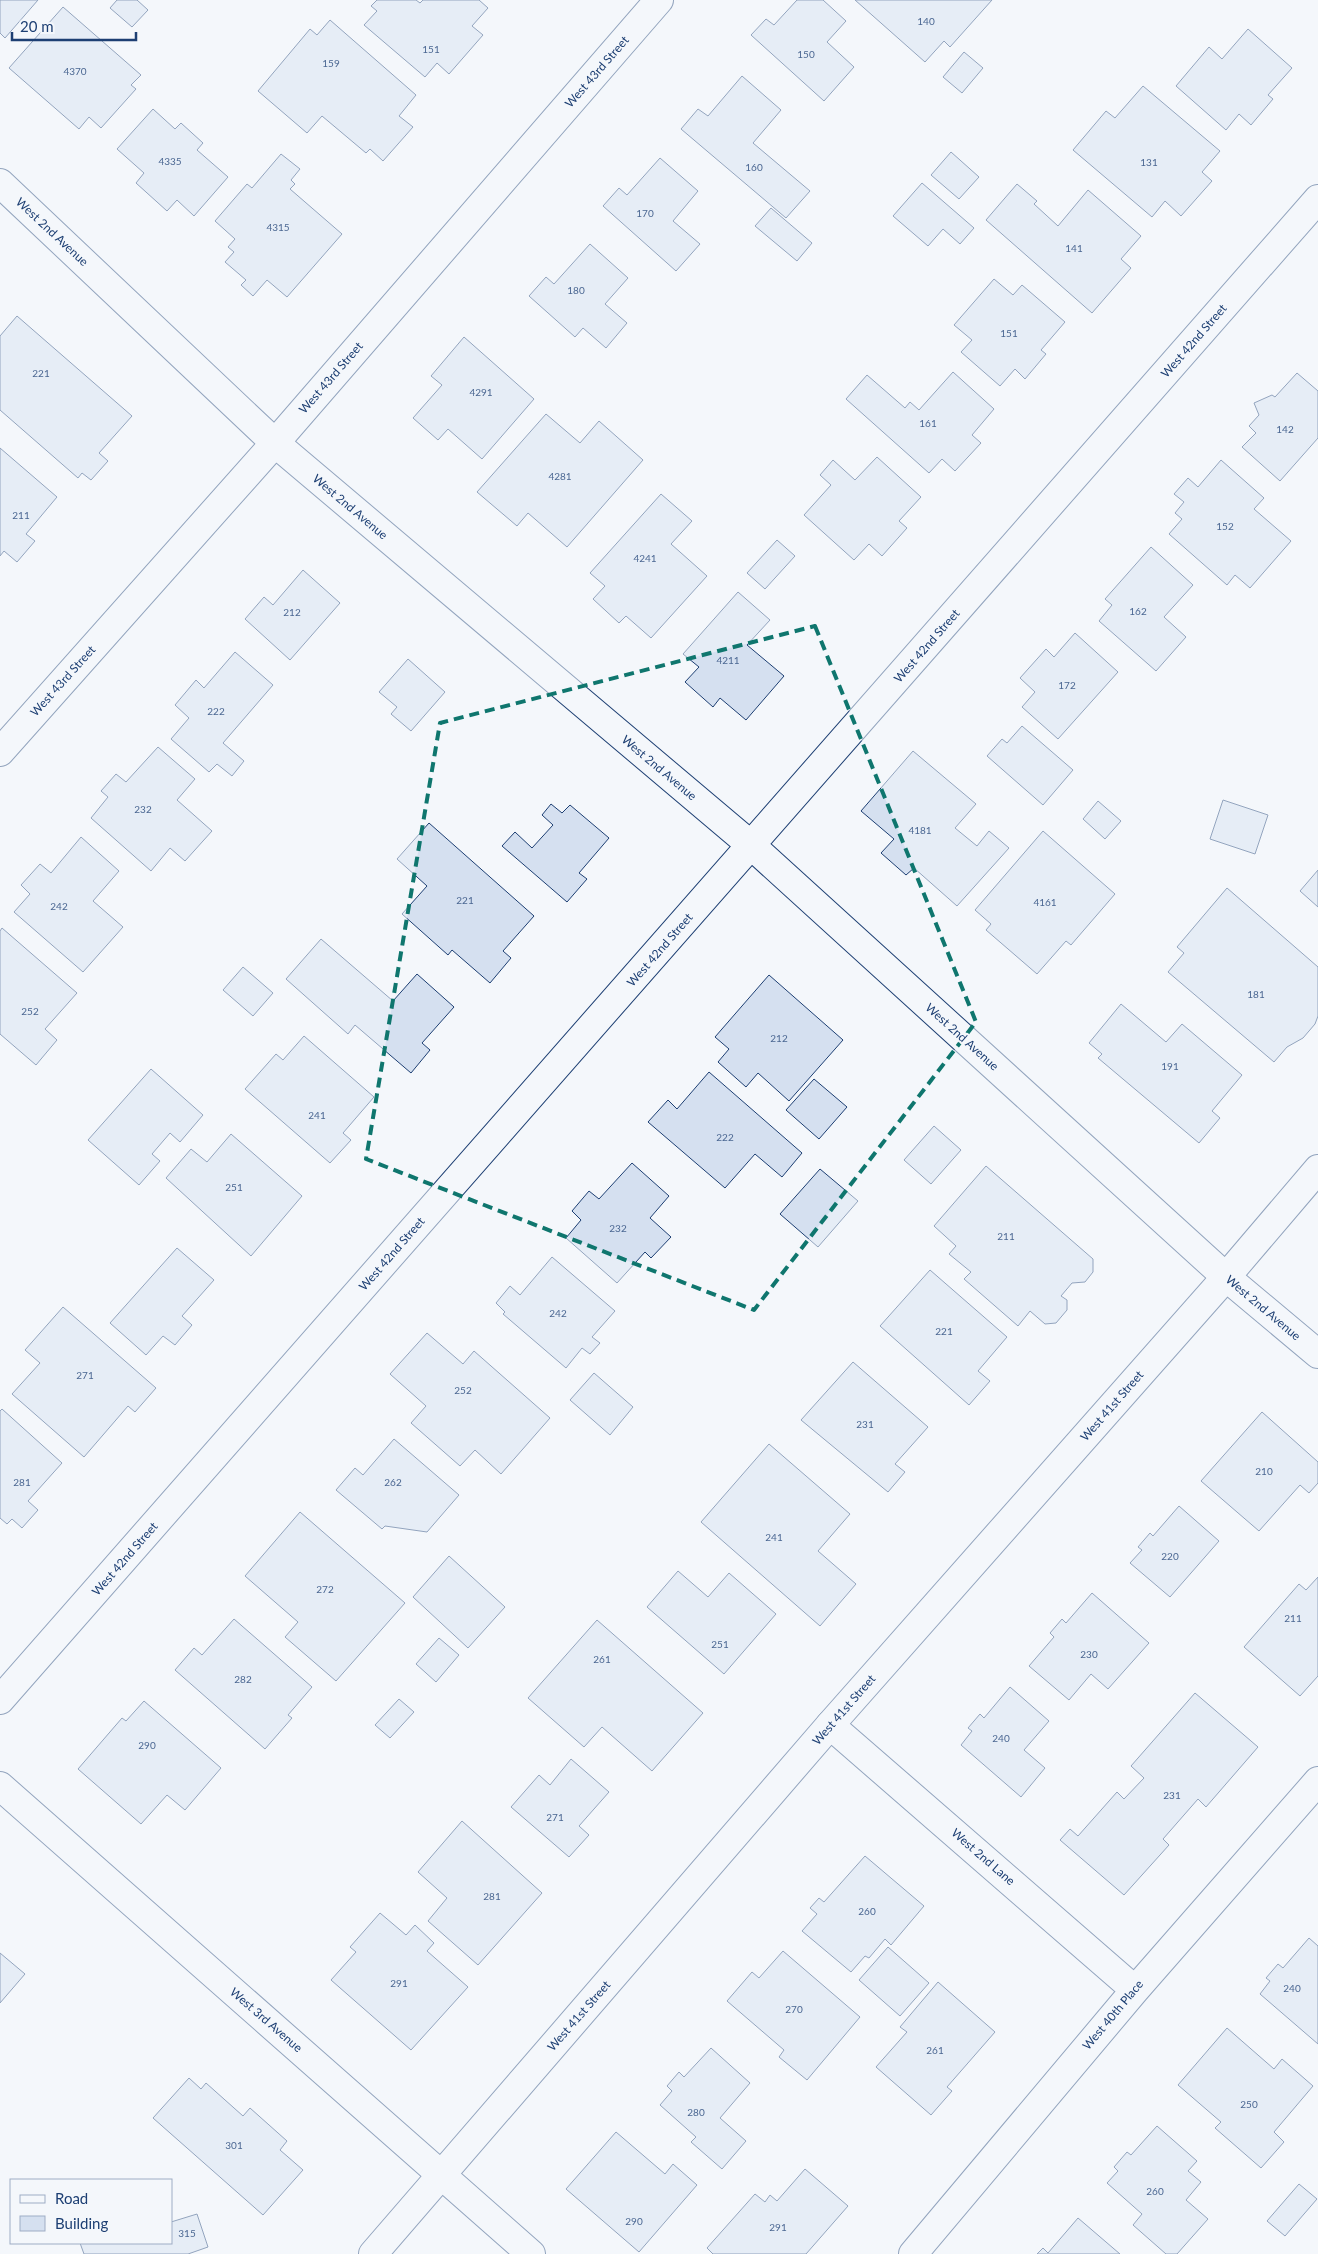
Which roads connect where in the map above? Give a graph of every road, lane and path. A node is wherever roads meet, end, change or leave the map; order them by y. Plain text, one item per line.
1 (659, 0) edge
2 (0, 183) edge
3 (1318, 199) edge
4 (275, 443) junction
5 (0, 752) edge
6 (752, 846) junction
7 (1318, 1169) edge
8 (1226, 1277) junction
9 (1318, 1354) edge
10 (0, 1700) edge
11 (830, 1725) junction
12 (1318, 1780) edge
13 (0, 1786) edge
14 (1135, 1990) junction
15 (442, 2175) junction
16 (373, 2254) edge
17 (530, 2254) edge
18 (913, 2254) edge

1 - 4 street, West 43rd Street
2 - 4 street, West 2nd Avenue
3 - 6 street, West 42nd Street
4 - 5 street, West 43rd Street
4 - 6 street, West 2nd Avenue
6 - 8 street, West 2nd Avenue
6 - 10 street, West 42nd Street
7 - 8 street, West 41st Street
8 - 9 street, West 2nd Avenue
8 - 11 street, West 41st Street
11 - 14 street, West 2nd Lane
11 - 15 street, West 41st Street
12 - 14 street, West 40th Place
13 - 15 street, West 3rd Avenue
14 - 18 street, West 40th Place
15 - 16 street, West 41st Street
15 - 17 street, West 3rd Avenue

